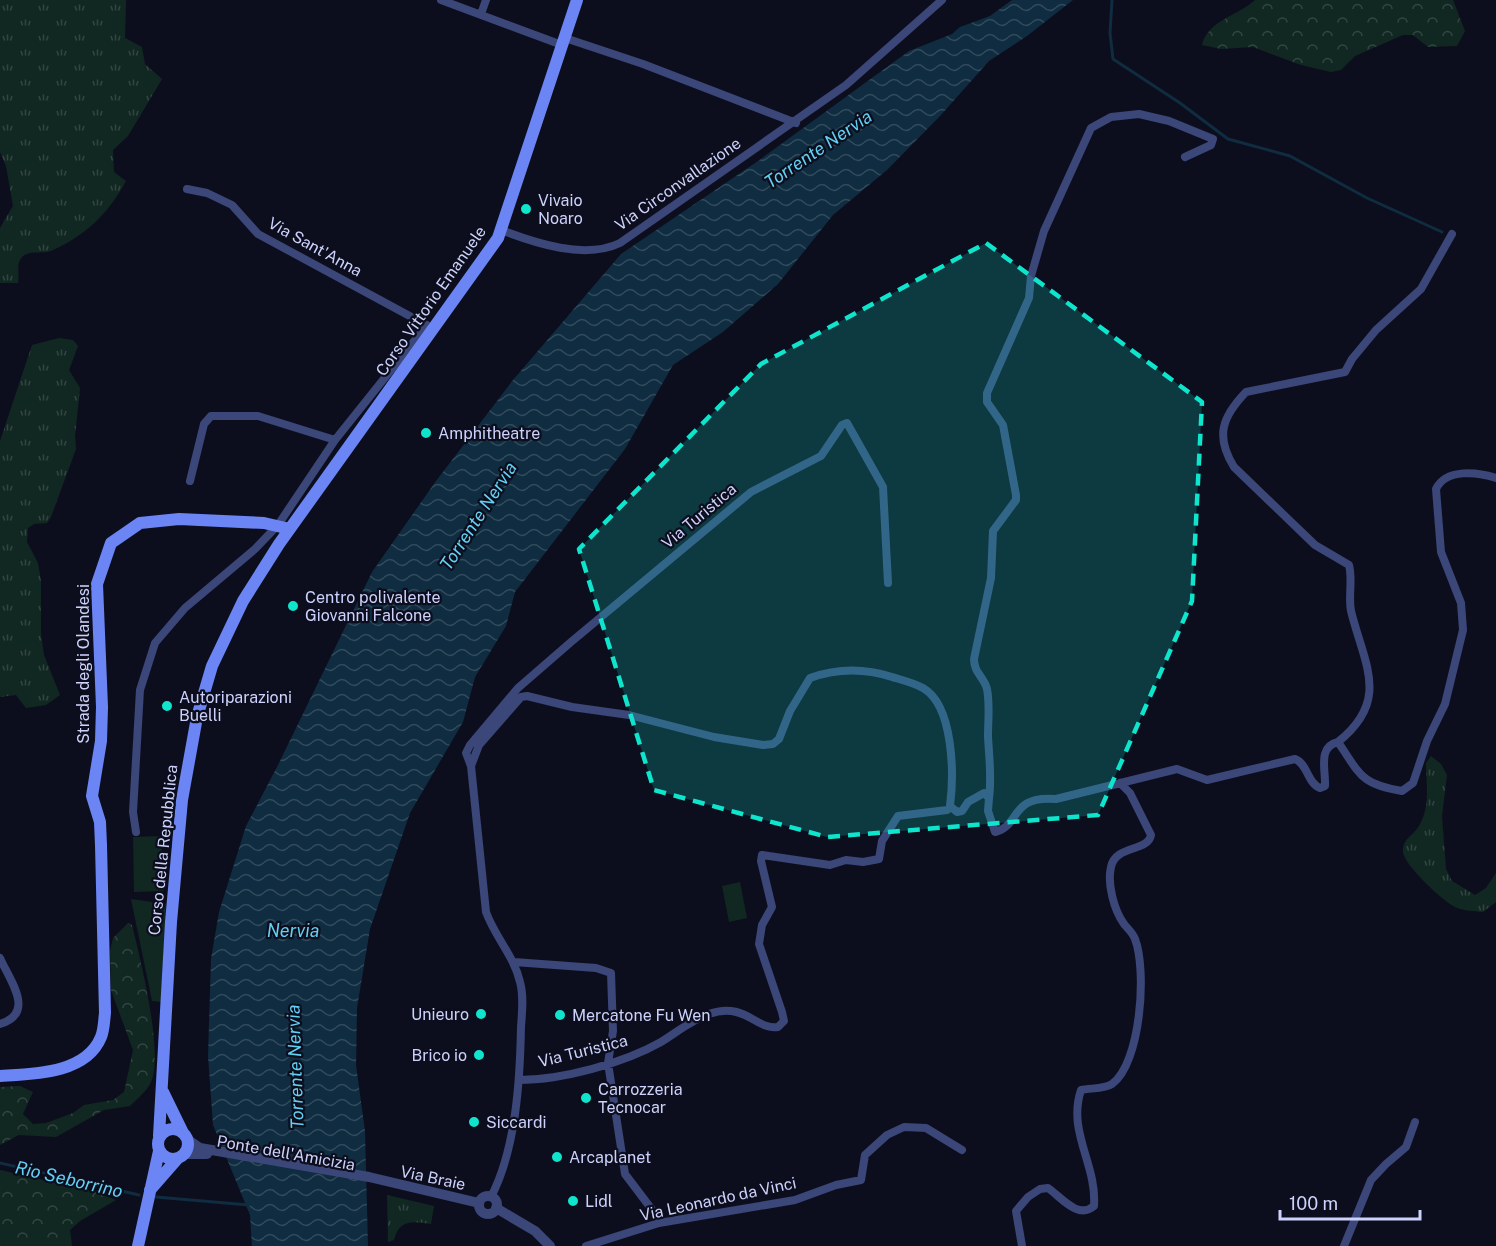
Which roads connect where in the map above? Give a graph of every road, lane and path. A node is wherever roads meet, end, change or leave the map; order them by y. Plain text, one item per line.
1 (441, 0) edge
2 (486, 0) edge
3 (577, 0) edge
4 (942, 0) edge
5 (480, 14) junction
6 (564, 41) junction
7 (796, 123) junction
8 (1185, 157) dead end
9 (187, 189) dead end
10 (501, 230) junction
11 (1452, 234) dead end
12 (430, 327) junction
13 (389, 374) junction
14 (390, 388) junction
15 (335, 440) junction
16 (1496, 478) edge
17 (190, 481) dead end
18 (284, 527) junction
19 (888, 583) dead end
20 (1338, 742) junction
21 (471, 766) junction
22 (1120, 783) junction
23 (989, 798) junction
24 (947, 810) dead end
25 (136, 832) dead end
26 (0, 958) edge
27 (514, 962) junction
28 (0, 1024) edge
29 (608, 1063) junction
30 (0, 1076) edge
31 (519, 1080) junction
32 (162, 1091) junction
33 (1415, 1122) dead end
34 (159, 1136) junction
35 (185, 1136) junction
36 (200, 1150) junction
37 (963, 1150) dead end
38 (159, 1151) junction
39 (181, 1156) junction
40 (382, 1182) joint
41 (148, 1193) junction
42 (494, 1202) junction
43 (479, 1203) junction
44 (659, 1224) junction
45 (138, 1246) edge
46 (550, 1246) edge
47 (586, 1246) edge
48 (1022, 1246) edge
49 (1344, 1246) edge

1 - 5 street
2 - 5 street
3 - 6 main road, Corso Vittorio Emanuele
4 - 7 street, Via Circonvallazione
5 - 6 street
6 - 7 street
6 - 10 main road, Corso Vittorio Emanuele
7 - 10 street, Via Circonvallazione
8 - 23 street
9 - 12 street, Via Sant'Anna
10 - 12 main road, Corso Vittorio Emanuele
11 - 20 street
12 - 13 street
12 - 14 main road, Corso Vittorio Emanuele
13 - 14 street
13 - 15 street
14 - 18 main road, Corso Vittorio Emanuele
15 - 17 street
15 - 18 street
16 - 20 street
18 - 25 street
18 - 30 main road, Strada degli Olandesi
18 - 32 main road, Corso della Repubblica
19 - 21 street, Via Turistica
20 - 22 street
21 - 23 street
21 - 27 street, Via Turistica
22 - 23 street
22 - 48 street
24 - 29 street, Via Turistica
26 - 28 street
27 - 29 street
27 - 31 street, Via Turistica
29 - 31 street, Via Turistica
29 - 44 street
31 - 42 street, Via Turistica
32 - 34 main road, Corso della Repubblica
32 - 35 main road
33 - 49 street
34 - 35 main road
34 - 38 main road
35 - 36 street
35 - 39 main road
36 - 39 street
36 - 40 street, Ponte dell'Amicizia
37 - 44 street, Via Leonardo da Vinci
38 - 39 main road
38 - 41 main road
39 - 41 main road
40 - 43 street, Via Braie
41 - 45 main road
42 - 43 street
42 - 43 street
42 - 46 street
44 - 47 street, Via Leonardo da Vinci

